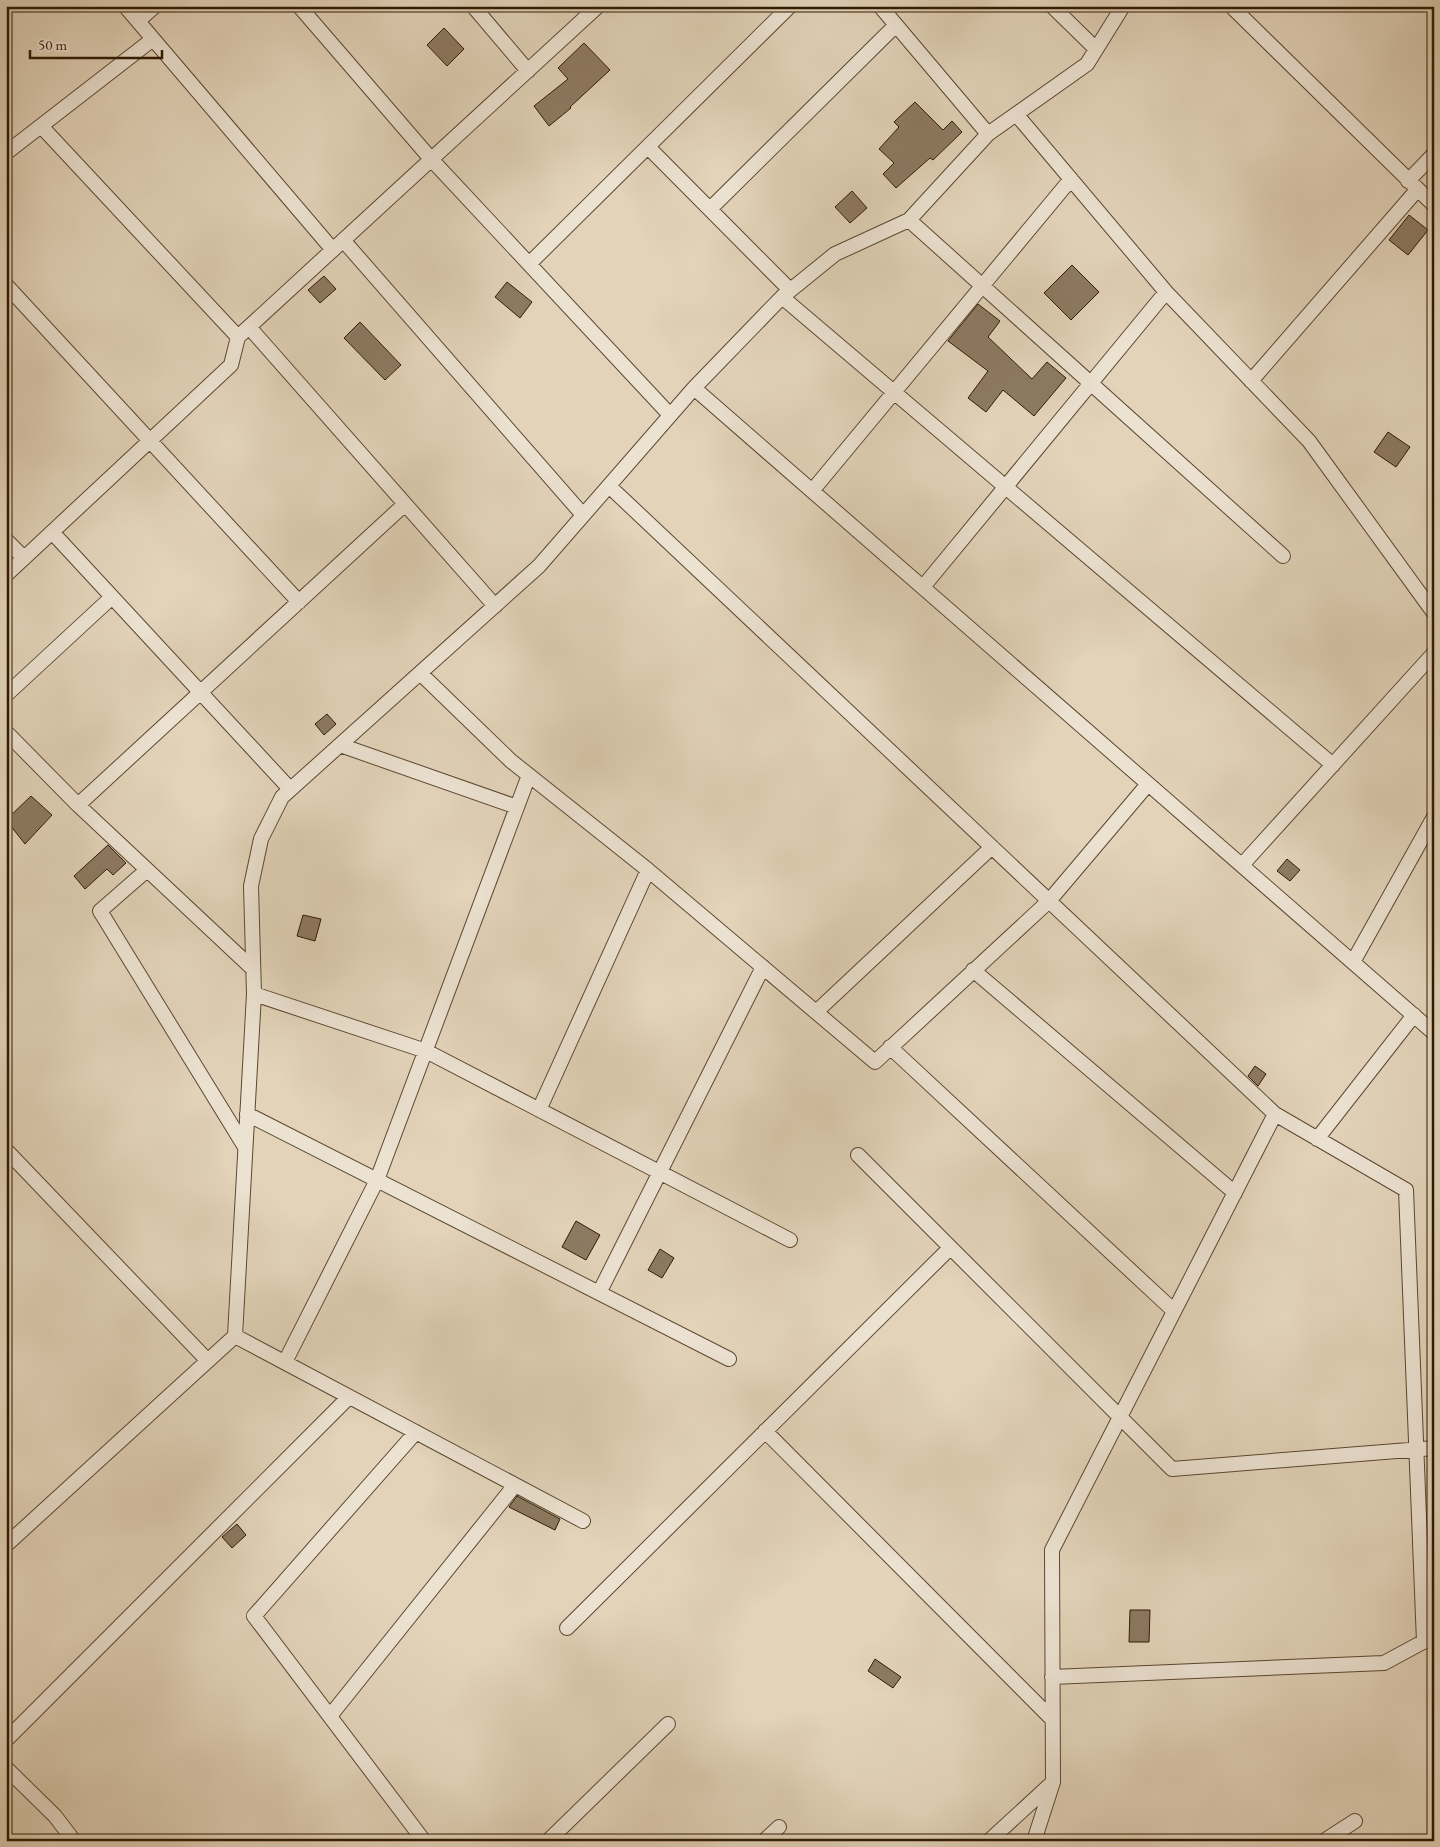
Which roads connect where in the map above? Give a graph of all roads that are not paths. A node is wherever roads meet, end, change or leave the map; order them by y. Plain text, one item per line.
1 (125, 6) edge
2 (155, 6) edge
3 (299, 6) edge
4 (473, 6) edge
5 (598, 6) edge
6 (790, 6) edge
7 (880, 6) edge
8 (1052, 6) edge
9 (1123, 6) edge
10 (1231, 6) edge
11 (138, 21) junction
12 (896, 25) junction
13 (153, 39) junction
14 (1096, 49) junction
15 (528, 71) junction
16 (1016, 114) junction
17 (41, 126) junction
18 (988, 134) junction
19 (648, 147) junction
20 (6, 153) edge
21 (1434, 154) edge
22 (431, 160) junction
23 (1071, 179) junction
24 (1412, 186) junction
25 (1434, 205) edge
26 (710, 209) junction
27 (909, 220) junction
28 (338, 245) junction
29 (529, 264) junction
30 (6, 285) edge
31 (982, 286) junction
32 (1166, 292) junction
33 (786, 294) junction
34 (249, 327) junction
35 (238, 337) junction
36 (1251, 381) junction
37 (1091, 384) junction
38 (694, 388) junction
39 (894, 392) junction
40 (670, 415) junction
41 (150, 441) junction
42 (609, 486) junction
43 (1006, 487) junction
44 (812, 491) junction
45 (405, 504) junction
46 (583, 515) junction
47 (52, 532) junction
48 (6, 540) edge
49 (1283, 556) dead end
50 (24, 558) junction
51 (6, 574) edge
52 (923, 588) junction
53 (112, 597) junction
54 (299, 602) junction
55 (495, 606) junction
56 (1434, 613) edge
57 (1434, 653) edge
58 (420, 673) junction
59 (200, 692) junction
60 (6, 695) edge
61 (6, 732) edge
62 (340, 745) junction
63 (1333, 765) junction
64 (529, 775) junction
65 (1148, 784) junction
66 (290, 789) junction
67 (78, 805) junction
68 (517, 808) junction
69 (1434, 816) edge
70 (992, 847) junction
71 (1242, 865) junction
72 (147, 870) junction
73 (648, 870) junction
74 (1049, 901) junction
75 (1352, 962) junction
76 (763, 967) junction
77 (253, 969) junction
78 (973, 970) junction
79 (254, 994) junction
80 (816, 1012) junction
81 (1414, 1015) junction
82 (1434, 1033) edge
83 (890, 1047) junction
84 (426, 1051) junction
85 (539, 1110) junction
86 (247, 1114) junction
87 (1275, 1114) junction
88 (1318, 1139) junction
89 (245, 1147) junction
90 (6, 1150) edge
91 (858, 1156) dead end
92 (659, 1172) junction
93 (377, 1180) junction
94 (1235, 1193) junction
95 (790, 1240) dead end
96 (950, 1248) junction
97 (599, 1293) junction
98 (1174, 1311) junction
99 (236, 1336) junction
100 (729, 1359) dead end
101 (208, 1361) junction
102 (285, 1362) junction
103 (349, 1397) junction
104 (1120, 1416) junction
105 (765, 1431) junction
106 (416, 1432) junction
107 (1434, 1448) edge
108 (1416, 1449) junction
109 (515, 1485) junction
110 (583, 1521) dead end
111 (6, 1545) edge
112 (568, 1628) dead end
113 (1429, 1639) edge
114 (1052, 1677) junction
115 (330, 1716) junction
116 (1052, 1719) junction
117 (668, 1724) dead end
118 (6, 1740) edge
119 (6, 1768) edge
120 (1053, 1782) junction
121 (1355, 1821) dead end
122 (779, 1828) dead end
123 (74, 1841) edge
124 (424, 1841) edge
125 (548, 1841) edge
126 (764, 1841) edge
127 (989, 1841) edge
128 (1034, 1841) edge
129 (1324, 1841) edge

1 - 11 street
2 - 11 street
3 - 22 street
4 - 15 street
5 - 15 street
6 - 19 street
7 - 12 street
8 - 14 street
9 - 14 street
10 - 24 street
11 - 13 street
12 - 18 street
12 - 26 street
13 - 17 street
13 - 28 street
14 - 16 street
15 - 22 street
16 - 18 street
16 - 23 street
17 - 20 street
17 - 35 street
18 - 27 street
19 - 26 street
19 - 29 street
21 - 24 street
22 - 28 street
22 - 29 street
23 - 31 street
23 - 32 street
24 - 25 street
24 - 36 street
26 - 33 street
27 - 31 street
27 - 33 street
28 - 34 street
28 - 46 street
29 - 40 street
30 - 41 street
31 - 37 street
31 - 39 street
32 - 36 street
32 - 37 street
33 - 38 street
33 - 39 street
34 - 35 street
34 - 45 street
35 - 41 street
36 - 56 street
37 - 43 street
37 - 49 street
38 - 40 street
38 - 44 street
39 - 43 street
39 - 44 street
40 - 42 street
41 - 47 street
41 - 54 street
42 - 46 street
42 - 70 street
43 - 52 street
43 - 63 street
44 - 52 street
45 - 54 street
45 - 55 street
46 - 55 street
47 - 50 street
47 - 53 street
48 - 50 street
50 - 51 street
52 - 65 street
53 - 59 street
53 - 60 street
54 - 59 street
55 - 58 street
57 - 63 street
58 - 62 street
58 - 64 street
59 - 66 street
59 - 67 street
61 - 67 street
62 - 66 street
62 - 68 street
63 - 71 street
64 - 68 street
64 - 73 street
65 - 71 street
65 - 74 street
66 - 77 street
67 - 72 street
68 - 84 street
69 - 75 street
70 - 74 street
70 - 80 street
71 - 75 street
72 - 77 street
72 - 89 street
73 - 76 street
73 - 85 street
74 - 78 street
74 - 87 street
75 - 81 street
76 - 80 street
76 - 92 street
77 - 79 street
78 - 83 street
78 - 94 street
79 - 84 street
79 - 86 street
80 - 83 street
81 - 82 street
81 - 88 street
83 - 98 street
84 - 85 street
84 - 93 street
85 - 92 street
86 - 89 street
86 - 93 street
87 - 88 street
87 - 94 street
88 - 108 street
89 - 99 street
90 - 101 street
91 - 96 street
92 - 95 street
92 - 97 street
93 - 97 street
93 - 102 street
94 - 98 street
96 - 104 street
96 - 105 street
97 - 100 street
98 - 104 street
99 - 101 street
99 - 102 street
101 - 111 street
102 - 103 street
103 - 106 street
103 - 118 street
104 - 108 street
104 - 114 street
105 - 112 street
105 - 116 street
106 - 109 street
106 - 115 street
107 - 108 street
108 - 113 street
109 - 110 street
109 - 115 street
113 - 114 street
114 - 116 street
115 - 124 street
116 - 120 street
117 - 125 street
119 - 123 street
120 - 127 street
120 - 128 street
121 - 129 street
122 - 126 street

